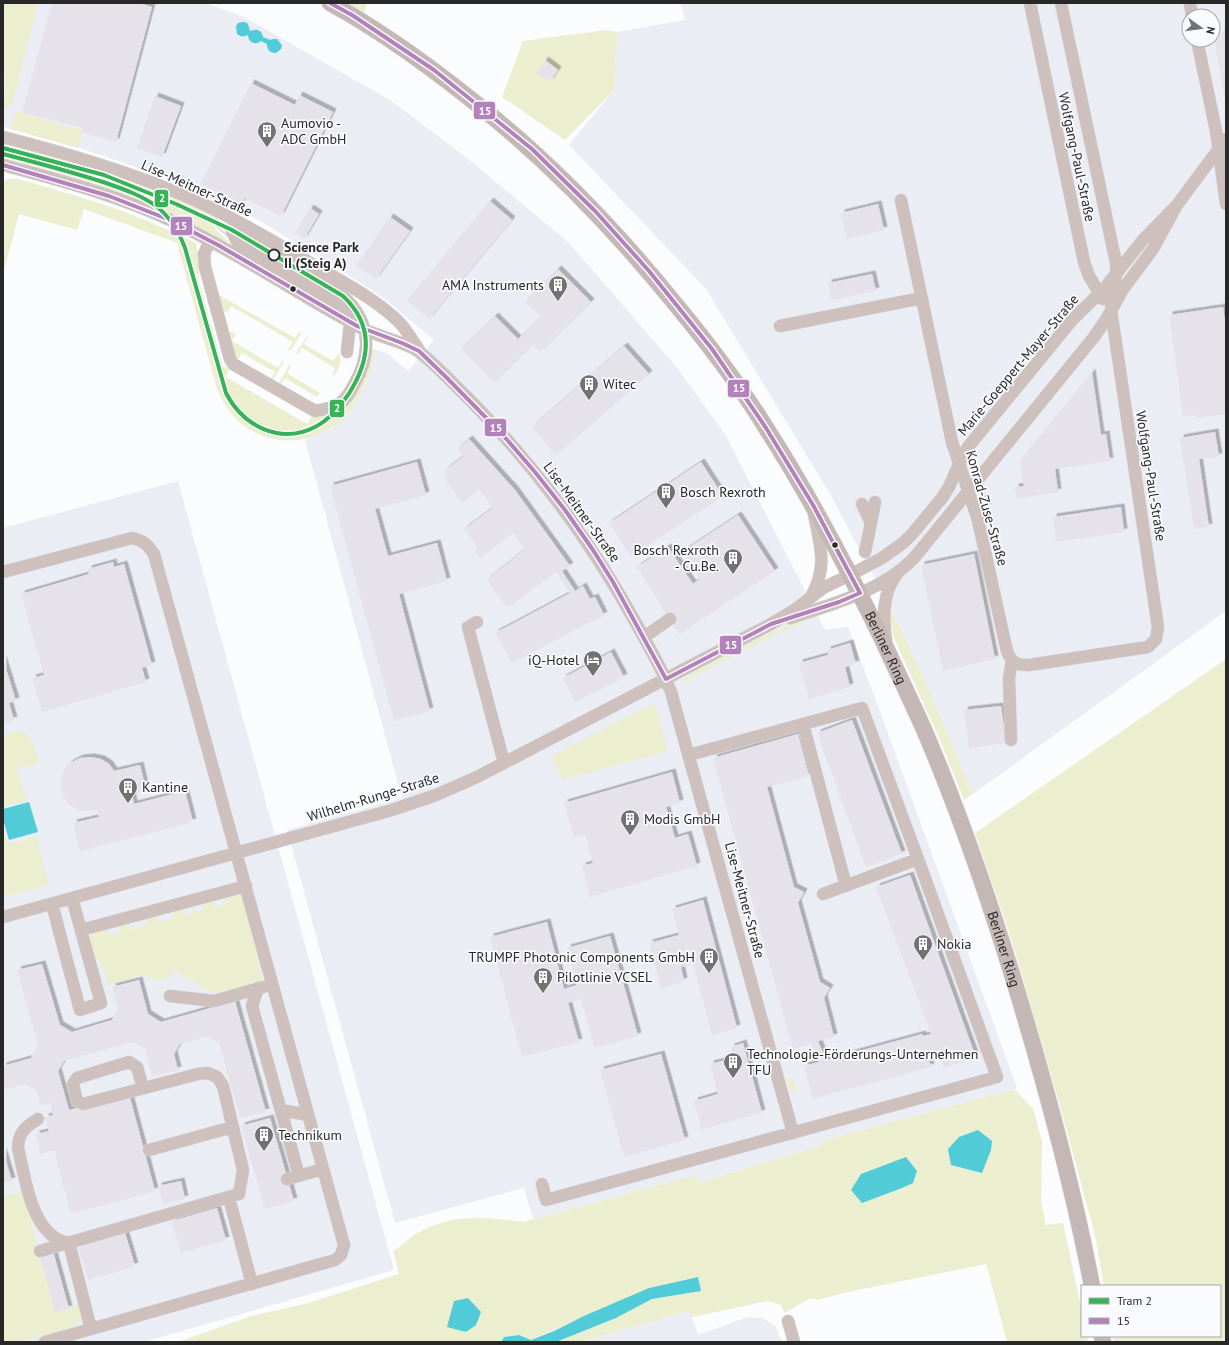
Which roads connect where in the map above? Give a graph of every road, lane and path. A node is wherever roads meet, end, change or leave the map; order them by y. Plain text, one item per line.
1 (330, 3) edge
2 (1030, 3) edge
3 (1061, 3) edge
4 (1199, 48) edge
5 (3, 137) edge
6 (1222, 144) edge
7 (3, 166) edge
8 (901, 200) dead end
9 (1226, 204) edge
10 (1177, 205) junction
11 (225, 215) junction
12 (232, 230) junction
13 (210, 241) junction
14 (1116, 275) junction
15 (1100, 294) junction
16 (922, 298) junction
17 (1111, 310) junction
18 (358, 316) junction
19 (780, 326) dead end
20 (347, 352) dead end
21 (421, 353) junction
22 (959, 464) junction
23 (968, 492) junction
24 (875, 502) dead end
25 (862, 504) dead end
26 (813, 505) junction
27 (871, 523) junction
28 (865, 552) dead end
29 (3, 572) edge
30 (898, 573) junction
31 (850, 576) junction
32 (860, 594) junction
33 (809, 599) junction
34 (670, 619) dead end
35 (477, 622) dead end
36 (772, 624) junction
37 (644, 637) junction
38 (888, 654) junction
39 (1012, 661) junction
40 (666, 679) junction
41 (803, 724) junction
42 (1011, 740) dead end
43 (689, 755) junction
44 (504, 764) junction
45 (237, 853) junction
46 (918, 859) junction
47 (246, 886) junction
48 (846, 886) junction
49 (823, 894) dead end
50 (72, 898) junction
51 (52, 904) junction
52 (3, 917) edge
53 (81, 930) junction
54 (272, 984) junction
55 (258, 988) junction
56 (170, 996) dead end
57 (143, 1088) junction
58 (281, 1110) junction
59 (308, 1115) junction
60 (38, 1119) dead end
61 (233, 1128) junction
62 (793, 1133) junction
63 (149, 1150) dead end
64 (323, 1169) junction
65 (542, 1184) dead end
66 (229, 1198) junction
67 (69, 1243) junction
68 (40, 1251) dead end
69 (252, 1284) junction
70 (1092, 1285) edge
71 (788, 1321) dead end
72 (91, 1329) junction
73 (45, 1342) edge
74 (794, 1342) edge

1 - 26 main road, Berliner Ring
2 - 15 street, Wolfgang-Paul-Straße
3 - 14 street, Wolfgang-Paul-Straße
4 - 6 street
5 - 11 street, Lise-Meitner-Straße
6 - 9 street
6 - 10 street, Marie-Goeppert-Mayer-Straße
7 - 13 street, Lise-Meitner-Straße
8 - 16 street, Konrad-Zuse-Straße
10 - 14 street, Marie-Goeppert-Mayer-Straße
10 - 17 street, Marie-Goeppert-Mayer-Straße
11 - 12 street
11 - 18 street, Lise-Meitner-Straße
12 - 18 street
12 - 18 street
13 - 18 street, Lise-Meitner-Straße
13 - 18 street
14 - 15 street, Marie-Goeppert-Mayer-Straße
14 - 17 street, Wolfgang-Paul-Straße
15 - 17 street, Wolfgang-Paul-Straße
15 - 22 street, Marie-Goeppert-Mayer-Straße
16 - 19 street
16 - 22 street, Konrad-Zuse-Straße
17 - 23 street, Marie-Goeppert-Mayer-Straße
17 - 39 street, Wolfgang-Paul-Straße
18 - 20 street
18 - 21 street, Lise-Meitner-Straße
18 - 21 street, Lise-Meitner-Straße
21 - 37 street, Lise-Meitner-Straße
22 - 23 street, Konrad-Zuse-Straße
22 - 31 street, Marie-Goeppert-Mayer-Straße
23 - 30 street, Marie-Goeppert-Mayer-Straße
23 - 39 street, Konrad-Zuse-Straße
24 - 27 street
25 - 27 street
26 - 31 main road, Berliner Ring
26 - 33 street, Wilhelm-Runge-Straße
27 - 28 street
29 - 45 street
30 - 32 street, Marie-Goeppert-Mayer-Straße
30 - 38 street
31 - 32 main road, Berliner Ring
31 - 33 street, Wilhelm-Runge-Straße
32 - 36 street, Wilhelm-Runge-Straße
32 - 38 main road, Berliner Ring
33 - 36 street, Wilhelm-Runge-Straße
34 - 37 street
35 - 44 street
36 - 40 street, Wilhelm-Runge-Straße
37 - 40 street, Lise-Meitner-Straße
38 - 70 main road, Berliner Ring
39 - 42 street
40 - 43 street, Lise-Meitner-Straße
40 - 44 street, Wilhelm-Runge-Straße
41 - 43 street
41 - 46 street
41 - 48 street
43 - 62 street, Lise-Meitner-Straße
44 - 45 street, Wilhelm-Runge-Straße
45 - 47 street
45 - 50 street, Wilhelm-Runge-Straße
46 - 48 street
46 - 62 street
47 - 53 street
47 - 54 street
48 - 49 street
50 - 51 street, Wilhelm-Runge-Straße
50 - 53 street
51 - 52 street, Wilhelm-Runge-Straße
51 - 53 street
54 - 55 street
54 - 59 street
55 - 56 street
55 - 58 street
57 - 57 street
57 - 61 street
58 - 59 street
58 - 64 street
59 - 64 street
60 - 67 street
61 - 63 street
61 - 66 street
62 - 65 street
64 - 69 street
66 - 67 street
66 - 69 street
67 - 68 street
67 - 72 street
69 - 72 street
71 - 74 street
72 - 73 street

